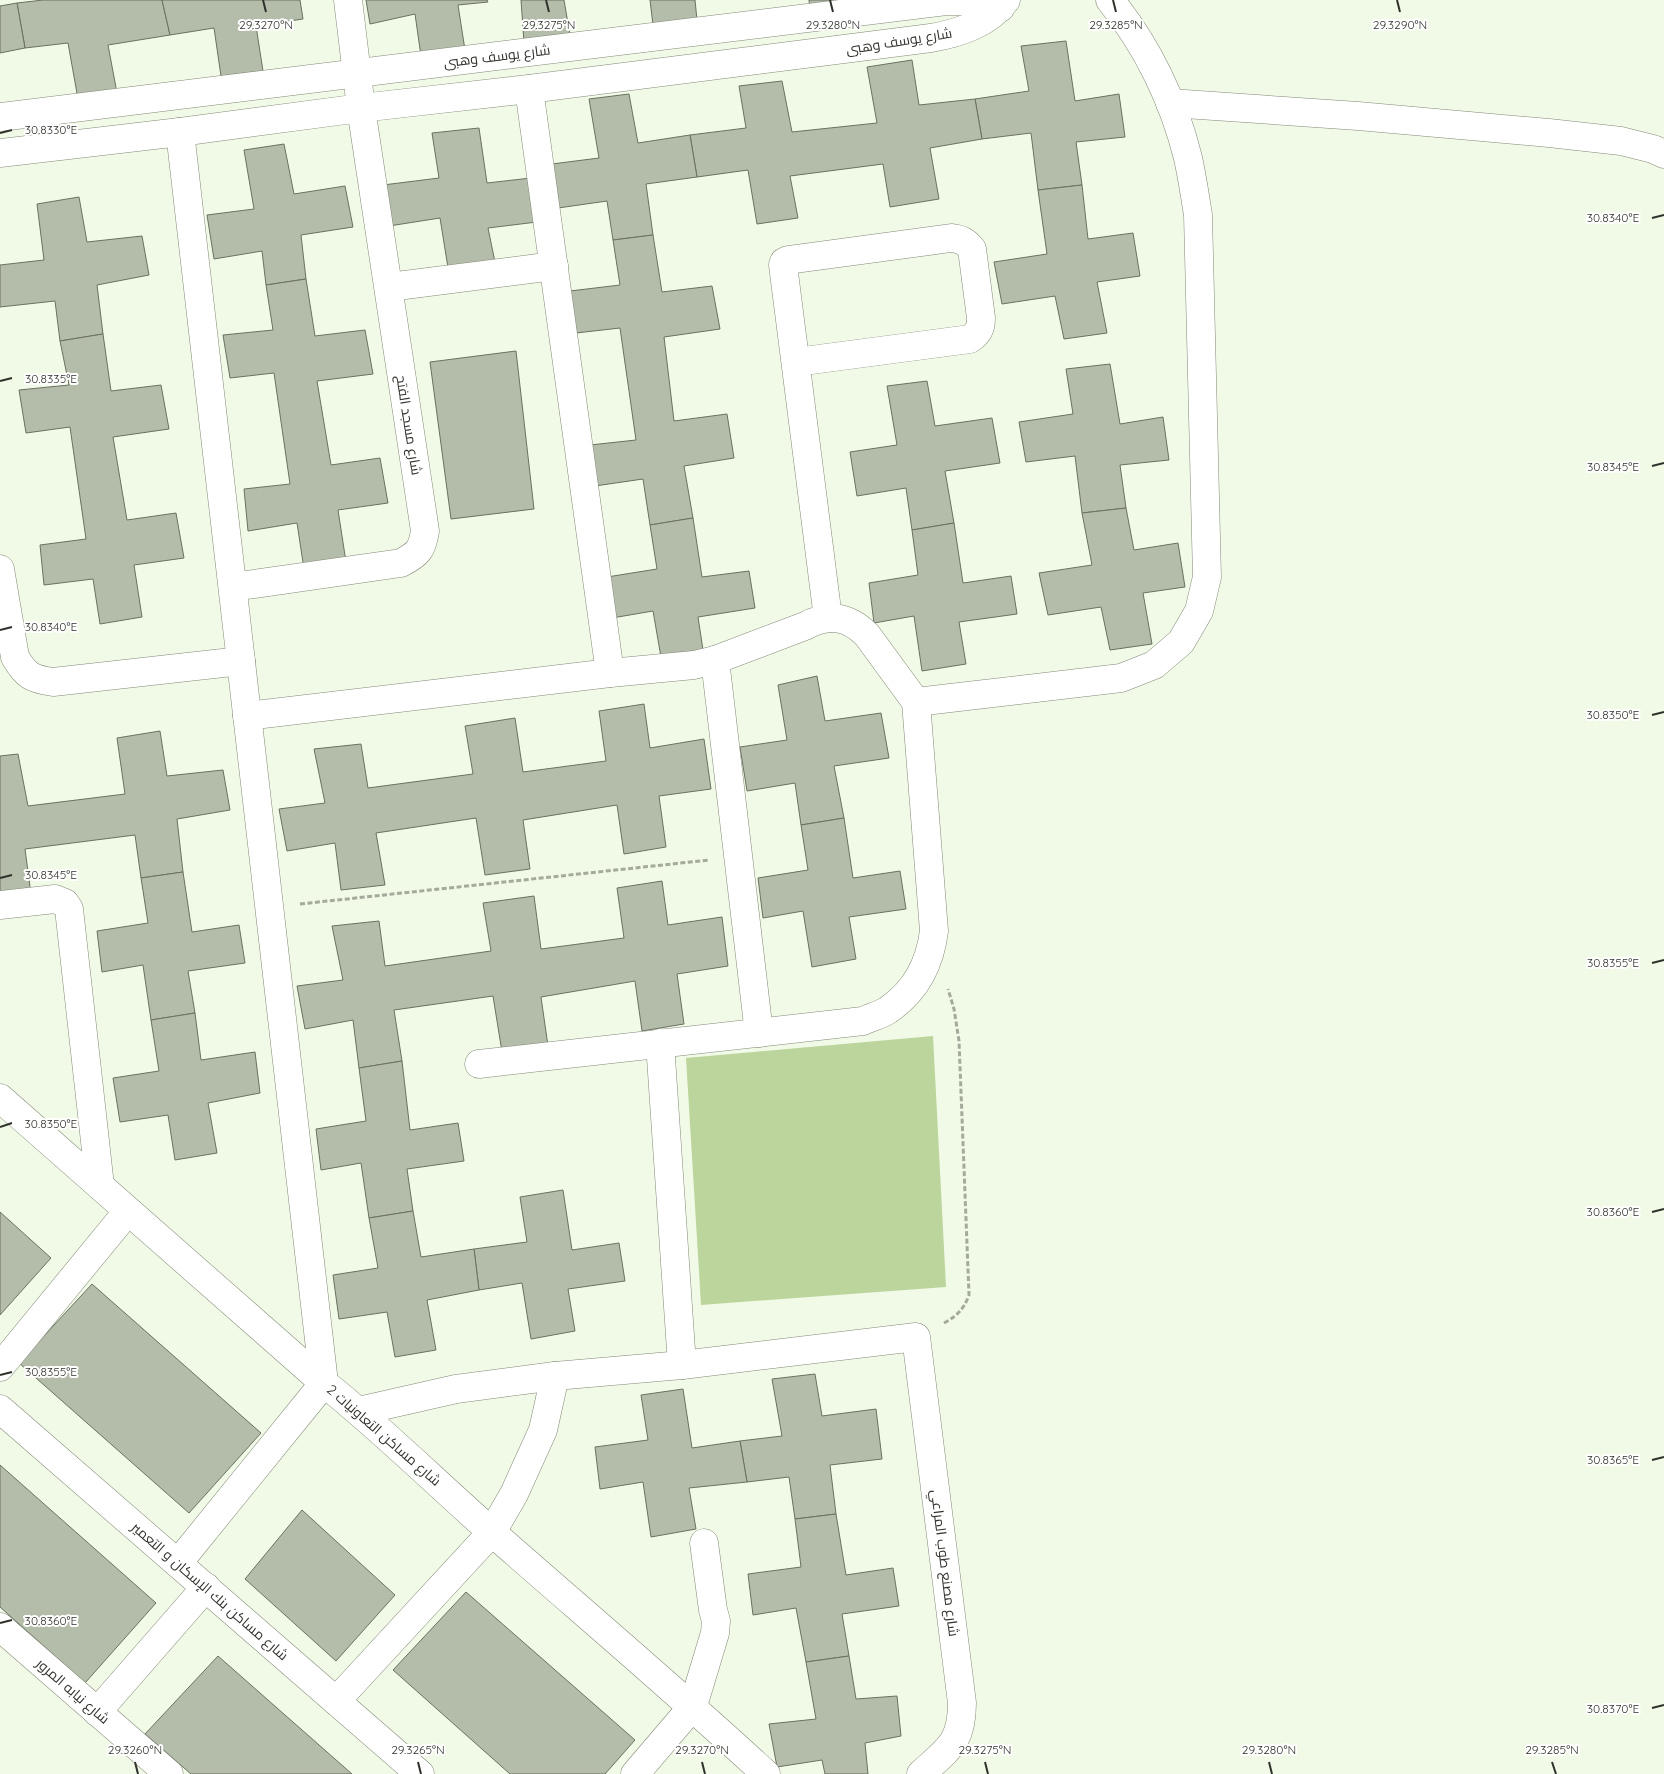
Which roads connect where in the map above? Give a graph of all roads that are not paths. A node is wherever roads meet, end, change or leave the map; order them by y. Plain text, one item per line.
1 (348, 0) edge
2 (1110, 0) edge
3 (1010, 3) edge
4 (357, 73) junction
5 (529, 89) junction
6 (1170, 103) junction
7 (361, 108) junction
8 (0, 117) edge
9 (180, 132) junction
10 (0, 153) edge
11 (1664, 154) edge
12 (554, 266) junction
13 (389, 287) junction
14 (796, 362) junction
15 (0, 568) edge
16 (232, 586) junction
17 (828, 618) junction
18 (715, 660) junction
19 (241, 662) junction
20 (610, 673) junction
21 (916, 702) junction
22 (247, 716) junction
23 (0, 905) edge
24 (759, 1033) junction
25 (660, 1044) junction
26 (479, 1064) dead end
27 (0, 1098) edge
28 (100, 1186) junction
29 (128, 1211) junction
30 (682, 1365) junction
31 (0, 1367) edge
32 (555, 1376) junction
33 (324, 1383) junction
34 (0, 1409) edge
35 (359, 1411) junction
36 (492, 1532) junction
37 (704, 1543) dead end
38 (178, 1563) junction
39 (206, 1588) junction
40 (0, 1627) edge
41 (336, 1701) junction
42 (692, 1706) junction
43 (97, 1712) junction
44 (169, 1774) edge
45 (420, 1774) edge
46 (635, 1774) edge
47 (766, 1774) edge
48 (920, 1774) edge

1 - 4 street, شارع مسجد الفتح
2 - 6 street
3 - 4 street, شارع يوسف وهبى
3 - 5 street, شارع يوسف وهبى
4 - 7 street, شارع مسجد الفتح
4 - 8 street, شارع يوسف وهبى
5 - 7 street, شارع يوسف وهبى
5 - 12 street
6 - 11 street
6 - 21 street
7 - 9 street, شارع يوسف وهبى
7 - 13 street, شارع مسجد الفتح
9 - 10 street, شارع يوسف وهبى
9 - 16 street
12 - 13 street
12 - 20 street
13 - 16 street, شارع مسجد الفتح
14 - 14 street
14 - 17 street
15 - 19 street
16 - 19 street
17 - 18 street
17 - 21 street
18 - 20 street
18 - 24 street
19 - 22 street
20 - 22 street
21 - 24 street
22 - 33 street
23 - 28 street
24 - 25 street
25 - 26 street
25 - 30 street
27 - 28 street, شارع مساكن التعاونيات 2
28 - 29 street, شارع مساكن التعاونيات 2
29 - 31 street
29 - 33 street, شارع مساكن التعاونيات 2
30 - 32 street
30 - 48 street, شارع مصنع طوب المراعي
32 - 35 street
32 - 36 street
33 - 35 street, شارع مساكن التعاونيات 2
33 - 38 street
34 - 38 street, شارع مساكن بنك الإسكان و التعمير
35 - 36 street, شارع مساكن التعاونيات 2
36 - 41 street
36 - 42 street, شارع مساكن التعاونيات 2
37 - 42 street
38 - 39 street, شارع مساكن بنك الإسكان و التعمير
39 - 41 street, شارع مساكن بنك الإسكان و التعمير
39 - 43 street
40 - 43 street, شارع نيابه المرور
41 - 45 street, شارع مساكن بنك الإسكان و التعمير
42 - 46 street
42 - 47 street, شارع مساكن التعاونيات 2
43 - 44 street, شارع نيابه المرور

